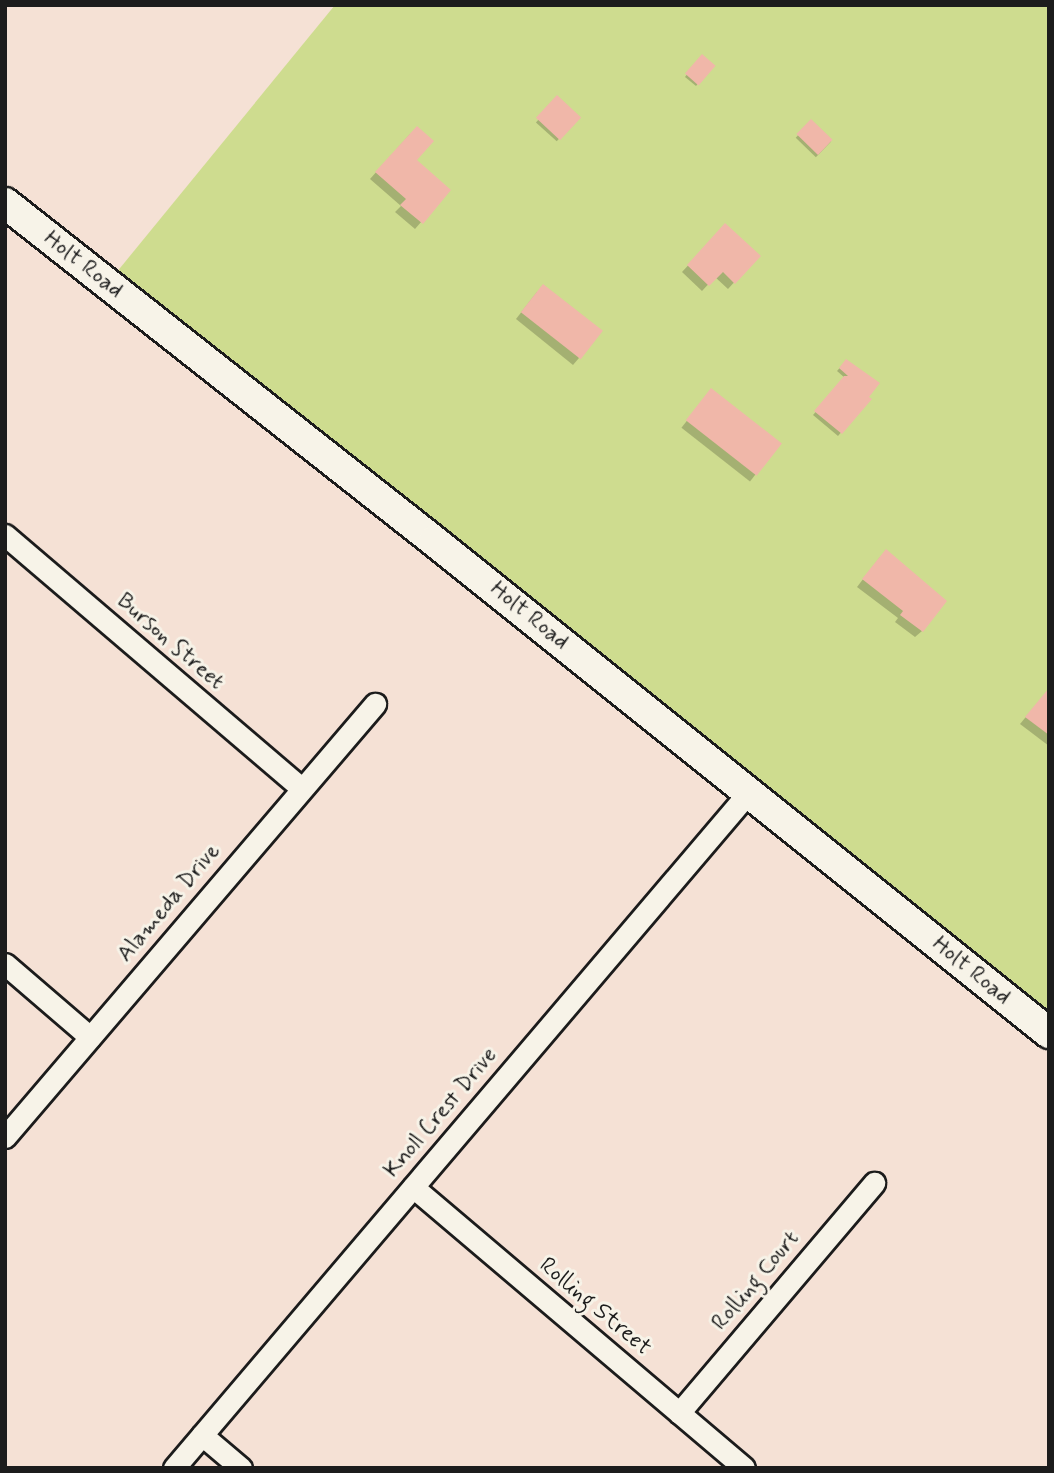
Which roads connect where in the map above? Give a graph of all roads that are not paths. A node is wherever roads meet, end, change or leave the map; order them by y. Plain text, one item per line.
1 (5, 203) edge
2 (5, 535) edge
3 (376, 704) dead end
4 (301, 788) junction
5 (748, 792) junction
6 (5, 964) edge
7 (1049, 1033) edge
8 (90, 1037) junction
9 (5, 1137) edge
10 (874, 1182) dead end
11 (413, 1187) junction
12 (679, 1413) junction
13 (202, 1435) junction
14 (174, 1468) edge
15 (241, 1468) edge
16 (744, 1468) edge

1 - 5 main road, Holt Road
2 - 4 street, Burson Street
3 - 4 street, Alameda Drive
4 - 8 street, Alameda Drive
5 - 7 main road, Holt Road
5 - 11 street, Knoll Crest Drive
6 - 8 street
8 - 9 street, Alameda Drive
10 - 12 street, Rolling Court
11 - 12 street, Rolling Street
11 - 13 street, Knoll Crest Drive
12 - 16 street, Rolling Street
13 - 14 street, Knoll Crest Drive
13 - 15 street

